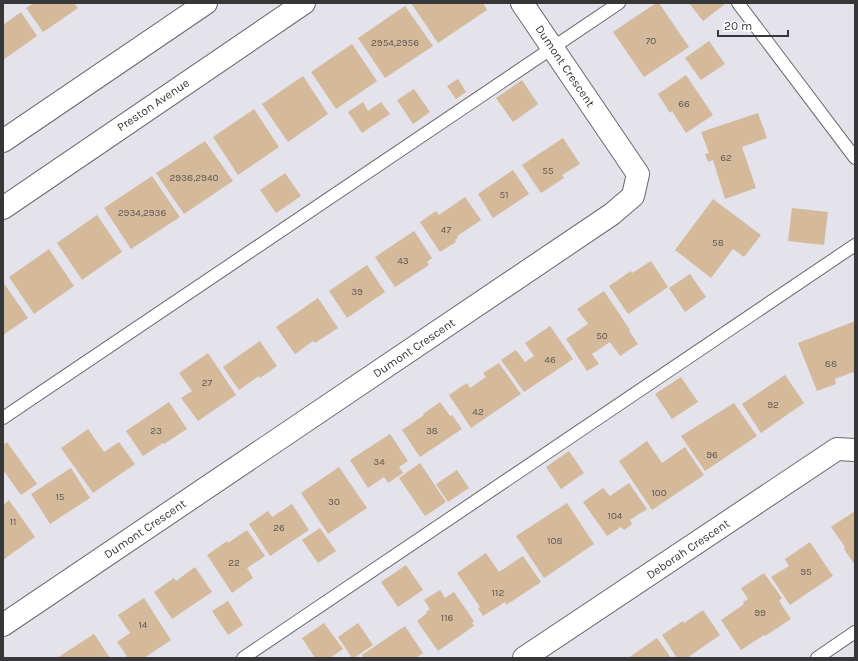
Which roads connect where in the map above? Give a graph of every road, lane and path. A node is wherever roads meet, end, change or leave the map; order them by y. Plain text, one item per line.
1 (206, 3) edge
2 (304, 3) edge
3 (522, 3) edge
4 (619, 3) edge
5 (738, 3) edge
6 (552, 47) junction
7 (3, 141) edge
8 (855, 158) edge
9 (3, 208) edge
10 (855, 245) edge
11 (3, 418) edge
12 (855, 450) edge
13 (3, 625) edge
14 (855, 632) edge
15 (243, 658) edge
16 (524, 658) edge
17 (817, 658) edge

1 - 7 street
2 - 9 street, Preston Avenue
3 - 6 street, Dumont Crescent
4 - 6 lane
5 - 8 lane
6 - 11 lane
6 - 13 street, Dumont Crescent
10 - 15 lane
12 - 16 street, Deborah Crescent
14 - 17 lane

